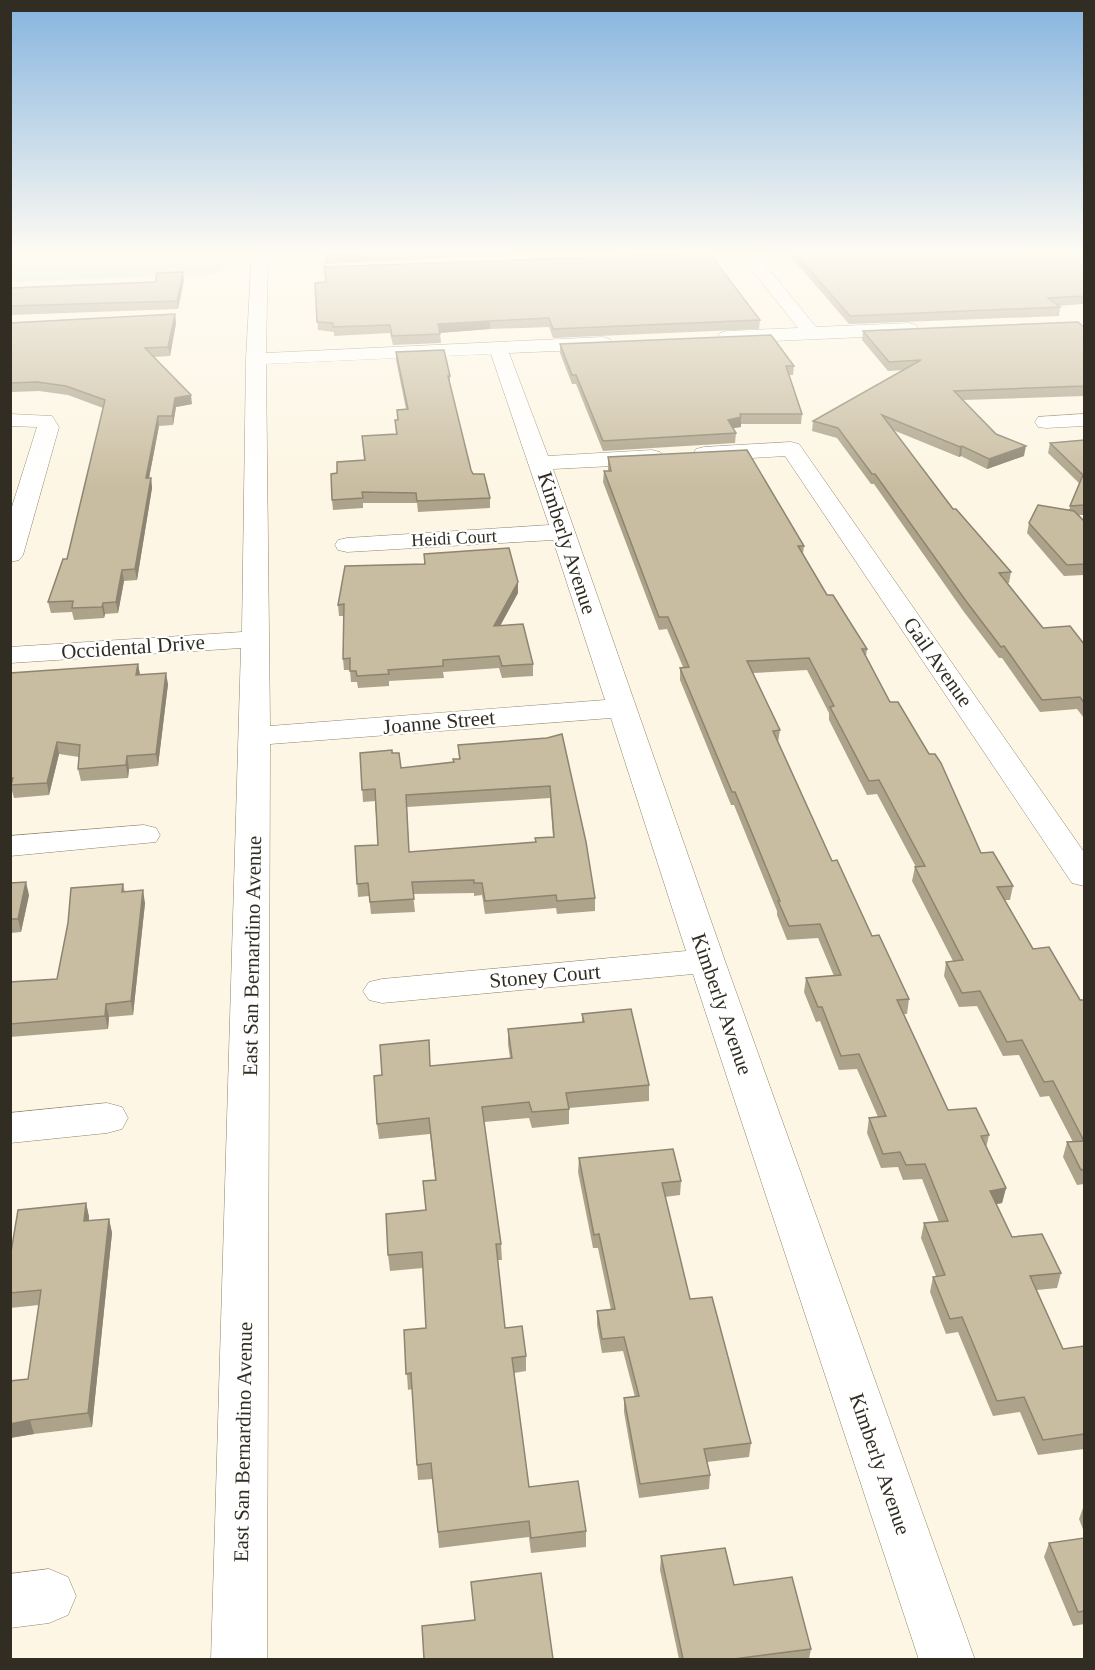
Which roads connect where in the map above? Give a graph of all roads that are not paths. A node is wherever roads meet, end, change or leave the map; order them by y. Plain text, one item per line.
1 (257, 330) edge
2 (809, 330) edge
3 (902, 330) edge
4 (811, 333) junction
5 (707, 338) edge
6 (626, 342) edge
7 (498, 348) junction
8 (256, 359) junction
9 (10, 420) edge
10 (1084, 420) edge
11 (1046, 422) dead end
12 (540, 463) junction
13 (562, 532) junction
14 (346, 545) dead end
15 (10, 555) edge
16 (255, 639) junction
17 (10, 655) edge
18 (622, 708) junction
19 (255, 736) junction
20 (144, 835) dead end
21 (10, 846) edge
22 (1084, 876) edge
23 (707, 961) junction
24 (382, 991) dead end
25 (107, 1118) dead end
26 (10, 1128) edge
27 (239, 1659) edge
28 (947, 1659) edge

1 - 8 street, East San Bernardino Avenue
2 - 4 street
3 - 4 street
4 - 5 street
6 - 7 street
7 - 8 street
7 - 12 street, Kimberly Avenue
8 - 16 street, East San Bernardino Avenue
9 - 15 street
10 - 11 street
12 - 13 street, Kimberly Avenue
12 - 22 street, Gail Avenue
13 - 14 street, Heidi Court
13 - 18 street, Kimberly Avenue
16 - 17 street, Occidental Drive
16 - 19 street, East San Bernardino Avenue
18 - 19 street, Joanne Street
18 - 23 street, Kimberly Avenue
19 - 27 street, East San Bernardino Avenue
20 - 21 street
23 - 24 street, Stoney Court
23 - 28 street, Kimberly Avenue
25 - 26 street

